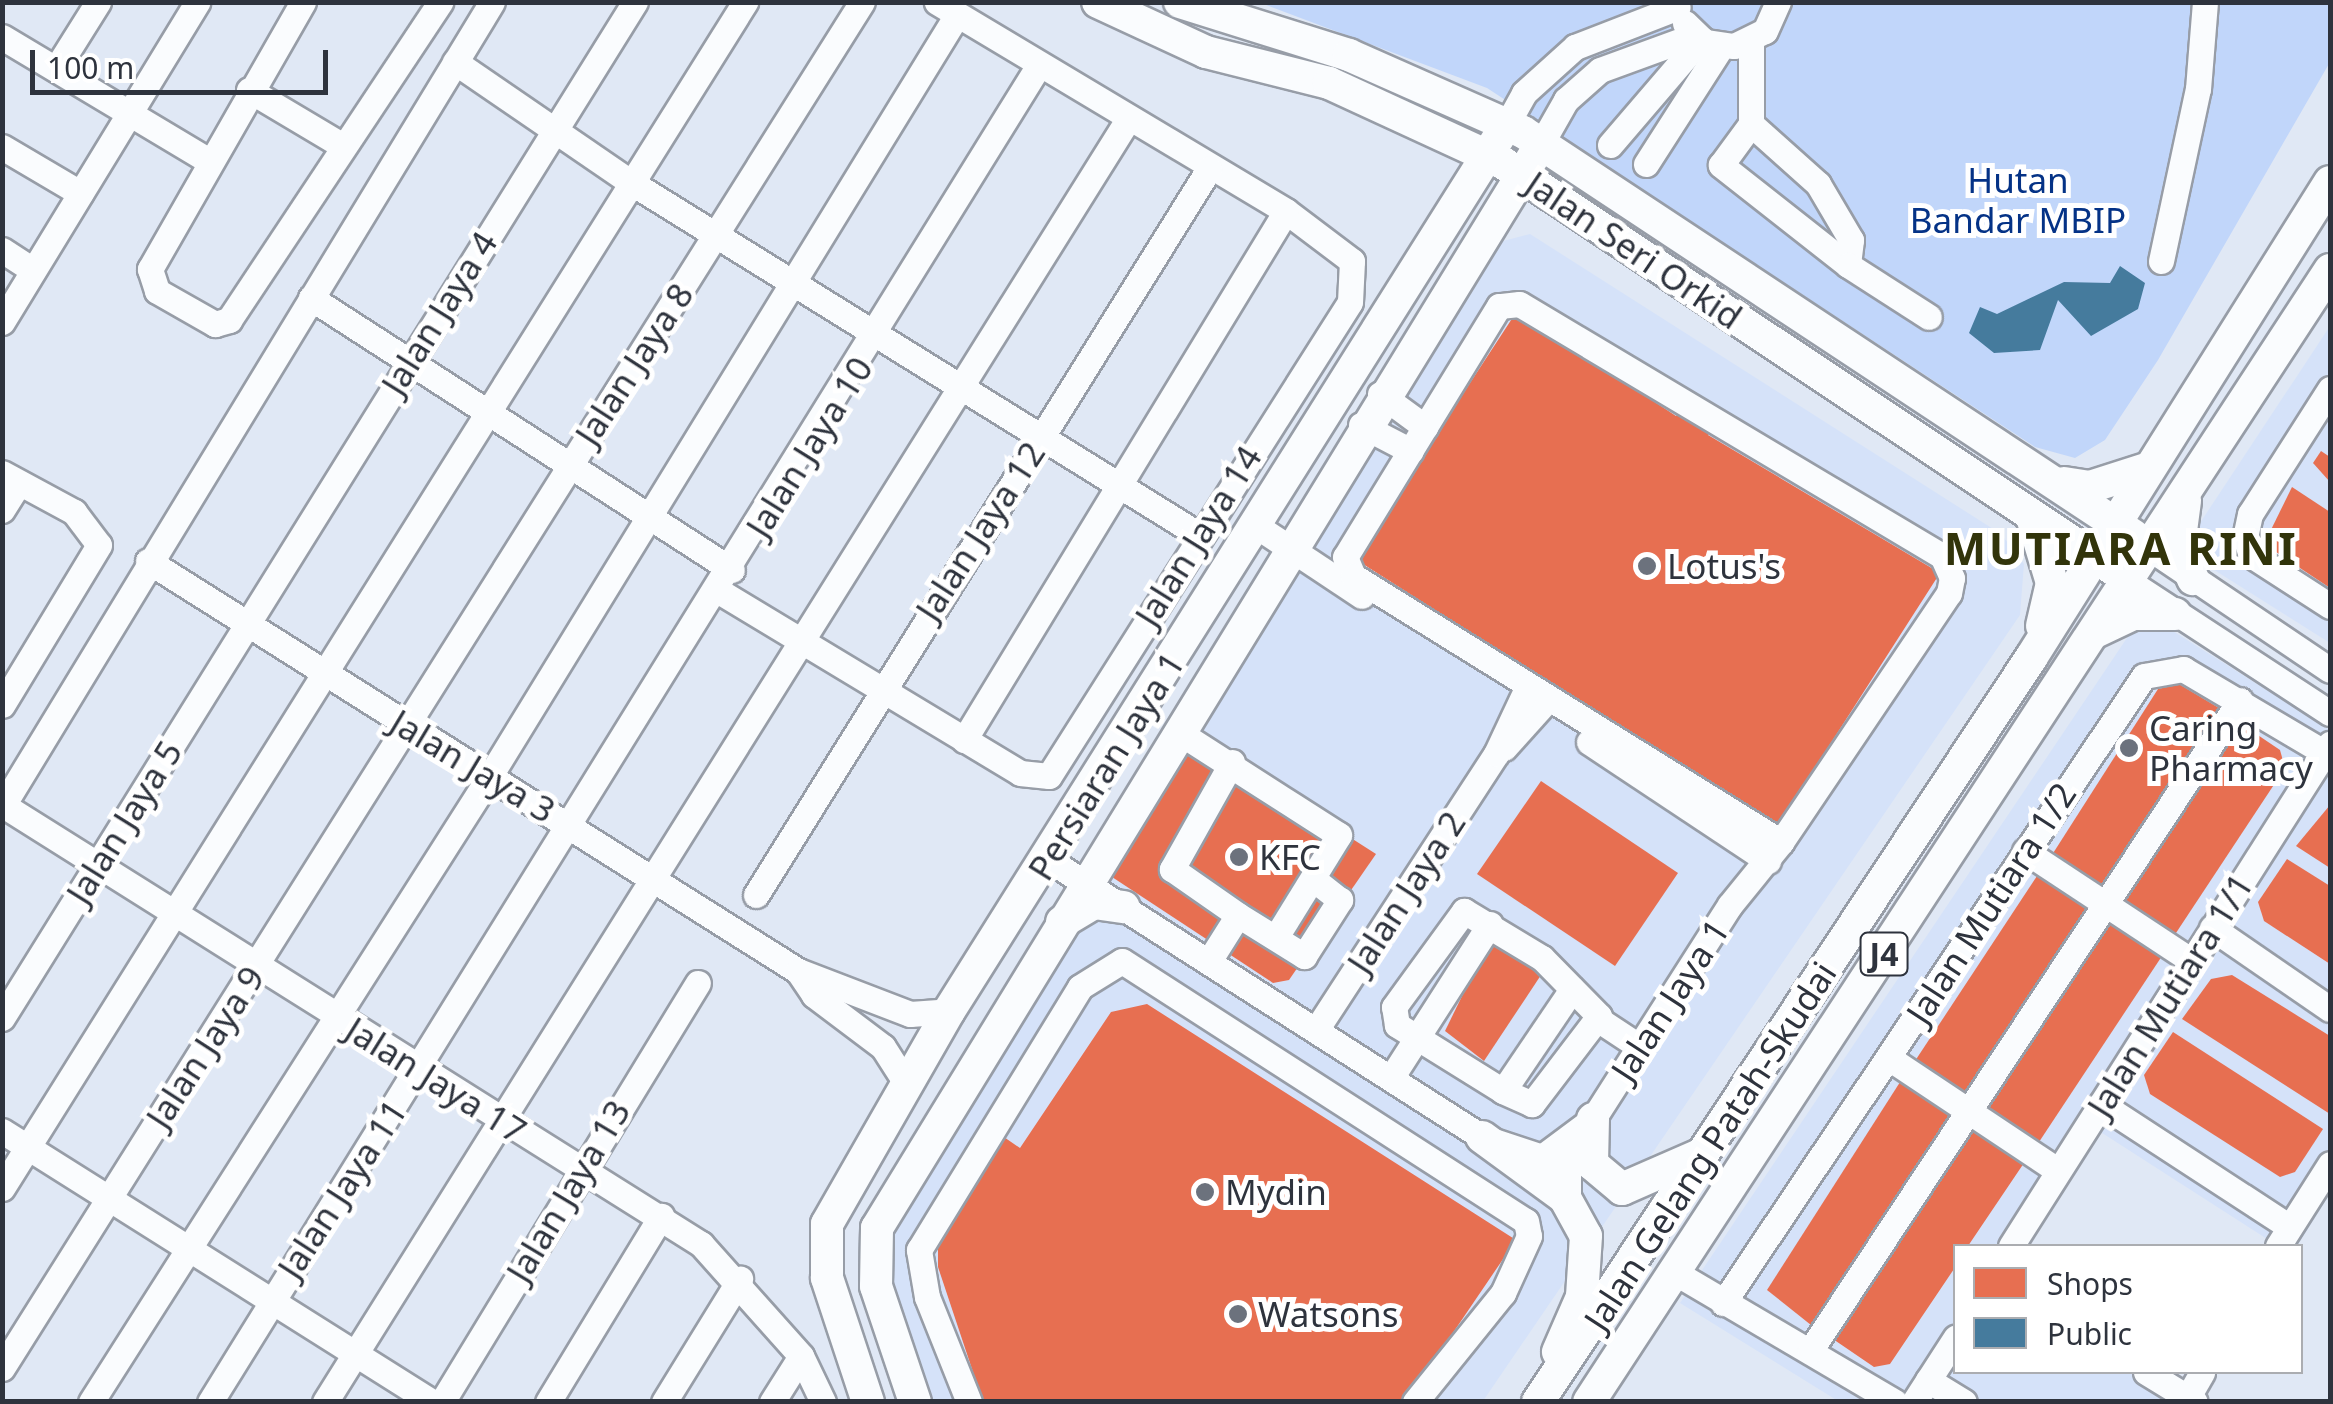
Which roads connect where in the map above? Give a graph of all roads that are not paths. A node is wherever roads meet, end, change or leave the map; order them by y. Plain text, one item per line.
1 (98, 2) edge
2 (197, 2) edge
3 (302, 2) edge
4 (440, 2) edge
5 (492, 2) edge
6 (635, 2) edge
7 (746, 2) edge
8 (862, 2) edge
9 (1098, 2) edge
10 (1180, 2) edge
11 (1778, 2) edge
12 (2205, 2) edge
13 (1678, 5) edge
14 (947, 8) edge
15 (2, 37) edge
16 (1706, 41) junction
17 (1751, 41) junction
18 (455, 62) junction
19 (1040, 65) junction
20 (56, 69) junction
21 (249, 90) junction
22 (129, 113) junction
23 (1129, 118) junction
24 (1427, 124) junction
25 (1508, 124) junction
26 (1752, 124) junction
27 (553, 130) junction
28 (1541, 144) junction
29 (1610, 145) dead end
30 (343, 146) junction
31 (2, 147) edge
32 (1491, 156) junction
33 (206, 159) junction
34 (1646, 164) dead end
35 (1209, 169) junction
36 (1523, 176) junction
37 (2330, 182) edge
38 (632, 183) junction
39 (80, 193) junction
40 (1286, 211) junction
41 (715, 236) junction
42 (1437, 244) junction
43 (2, 250) edge
44 (2161, 260) dead end
45 (1848, 265) junction
46 (33, 270) junction
47 (1464, 270) junction
48 (2330, 270) edge
49 (789, 280) junction
50 (311, 298) junction
51 (1929, 317) dead end
52 (2, 322) edge
53 (878, 336) junction
54 (1767, 340) junction
55 (410, 359) junction
56 (958, 386) junction
57 (2330, 389) edge
58 (1380, 394) junction
59 (494, 409) junction
60 (1361, 425) junction
61 (1425, 427) junction
62 (1042, 436) junction
63 (1411, 452) junction
64 (572, 461) junction
65 (2146, 470) junction
66 (11, 478) edge
67 (2064, 483) junction
68 (1117, 484) junction
69 (2186, 497) junction
70 (2, 510) edge
71 (649, 513) junction
72 (2032, 517) junction
73 (2117, 523) junction
74 (1254, 526) junction
75 (1196, 533) junction
76 (1290, 548) junction
77 (2150, 548) junction
78 (2095, 556) junction
79 (148, 561) junction
80 (2193, 579) junction
81 (725, 580) junction
82 (2128, 581) junction
83 (2330, 606) edge
84 (2175, 614) junction
85 (245, 624) junction
86 (2091, 634) junction
87 (800, 642) junction
88 (2030, 658) junction
89 (2330, 670) edge
90 (324, 678) junction
91 (877, 688) junction
92 (1535, 698) junction
93 (2240, 700) junction
94 (2, 705) edge
95 (2330, 713) edge
96 (408, 726) junction
97 (1180, 734) junction
98 (964, 740) junction
99 (2329, 751) edge
100 (1232, 762) junction
101 (488, 779) junction
102 (3, 806) edge
103 (571, 824) junction
104 (2025, 851) junction
105 (1774, 852) junction
106 (1049, 860) junction
107 (97, 866) junction
108 (1314, 880) junction
109 (656, 882) junction
110 (1085, 883) junction
111 (756, 895) dead end
112 (2108, 903) junction
113 (1124, 907) junction
114 (1238, 915) junction
115 (176, 916) junction
116 (1059, 926) junction
117 (2212, 928) junction
118 (1276, 936) junction
119 (2190, 960) junction
120 (1208, 961) junction
121 (256, 969) junction
122 (798, 971) junction
123 (698, 983) dead end
124 (1572, 989) junction
125 (2330, 1009) edge
126 (949, 1011) junction
127 (334, 1017) junction
128 (2, 1018) edge
129 (1599, 1020) junction
130 (1316, 1030) junction
131 (1416, 1037) junction
132 (1640, 1047) junction
133 (1359, 1058) junction
134 (1889, 1058) junction
135 (421, 1068) junction
136 (1391, 1078) junction
137 (906, 1082) junction
138 (1503, 1092) junction
139 (1337, 1093) junction
140 (2101, 1104) junction
141 (1970, 1111) junction
142 (502, 1119) junction
143 (1593, 1119) junction
144 (2, 1131) edge
145 (1482, 1136) junction
146 (1566, 1146) junction
147 (30, 1148) junction
148 (1707, 1151) junction
149 (2330, 1164) edge
150 (581, 1170) junction
151 (2057, 1170) junction
152 (2, 1188) edge
153 (1565, 1198) junction
154 (106, 1200) junction
155 (661, 1216) junction
156 (2284, 1237) edge
157 (2012, 1244) edge
158 (186, 1247) junction
159 (1676, 1274) junction
160 (740, 1278) junction
161 (269, 1302) junction
162 (1723, 1303) junction
163 (1953, 1342) edge
164 (1810, 1351) junction
165 (355, 1355) junction
166 (801, 1356) junction
167 (2, 1368) edge
168 (2149, 1374) edge
169 (2201, 1374) edge
170 (910, 1390) edge
171 (1921, 1391) edge
172 (865, 1394) edge
173 (2189, 1400) edge
174 (91, 1402) edge
175 (210, 1402) edge
176 (326, 1402) edge
177 (432, 1402) edge
178 (442, 1402) edge
179 (548, 1402) edge
180 (664, 1402) edge
181 (772, 1402) edge
182 (823, 1402) edge
183 (969, 1402) edge
184 (1416, 1402) edge
185 (1537, 1402) edge
186 (1589, 1402) edge
187 (1895, 1402) edge
188 (1964, 1402) edge

1 - 20 street
2 - 22 street
3 - 21 street
4 - 30 street
5 - 18 street
6 - 27 street, Jalan Jaya 4
7 - 38 street
8 - 41 street, Jalan Jaya 8
9 - 24 main road, Jalan Seri Orkid
10 - 25 main road, Jalan Seri Orkid
11 - 17 street
12 - 44 street
13 - 16 street
13 - 25 street
14 - 19 street
14 - 49 street
15 - 20 street
16 - 17 street
16 - 28 street
16 - 29 street
16 - 34 street
17 - 26 street
18 - 27 street
18 - 50 street
19 - 23 street
19 - 53 street, Jalan Jaya 10
20 - 22 street
21 - 30 street
21 - 33 street
22 - 33 street
22 - 39 street
23 - 35 street
23 - 56 street
24 - 32 main road, Jalan Seri Orkid
24 - 42 main road
25 - 28 main road, Jalan Seri Orkid
25 - 32 main road, Persiaran Jaya 1
26 - 45 street
26 - 45 street
27 - 38 street
27 - 55 street, Jalan Jaya 4
28 - 36 main road, Persiaran Jaya 1
28 - 67 main road, Jalan Seri Orkid
30 - 33 street
31 - 39 street
32 - 36 main road, Jalan Seri Orkid
32 - 42 main road, Persiaran Jaya 1
35 - 40 street
35 - 62 street, Jalan Jaya 12
36 - 47 main road, Persiaran Jaya 1
36 - 54 main road, Jalan Seri Orkid
37 - 65 main road, Jalan Gelang Patah-Skudai
38 - 41 street
38 - 59 street
39 - 46 street
40 - 68 street
40 - 75 street, Jalan Jaya 14
41 - 49 street
41 - 64 street, Jalan Jaya 8
42 - 74 main road, Persiaran Jaya 1
43 - 46 street
45 - 51 street
46 - 52 street
47 - 54 main road
47 - 58 main road, Persiaran Jaya 1
48 - 69 main road, Jalan Gelang Patah-Skudai / J4
49 - 53 street
49 - 71 street
50 - 55 street
50 - 79 street
53 - 56 street
53 - 81 street, Jalan Jaya 10
54 - 72 main road, Jalan Seri Orkid
55 - 59 street
55 - 85 street, Jalan Jaya 4
56 - 62 street
56 - 87 street
57 - 83 street
58 - 60 main road, Persiaran Jaya 1
58 - 61 street
59 - 64 street
59 - 90 street
60 - 63 street
60 - 76 main road, Persiaran Jaya 1
61 - 63 street
61 - 105 street, Jalan Jaya 1
62 - 68 street
62 - 91 street, Jalan Jaya 12
63 - 92 street
64 - 71 street
64 - 96 street, Jalan Jaya 8
65 - 67 main road
65 - 73 main road, Jalan Gelang Patah-Skudai
66 - 70 street
66 - 94 street
67 - 73 main road, Jalan Seri Orkid
68 - 75 street
68 - 98 street
69 - 77 main road, Jalan Gelang Patah-Skudai / J4
69 - 80 main road
71 - 81 street
71 - 101 street
72 - 78 main road, Jalan Seri Orkid
72 - 88 main road
73 - 77 main road, Jalan Seri Orkid
73 - 78 main road, Jalan Gelang Patah-Skudai / J4
74 - 76 street
74 - 106 main road, Persiaran Jaya 1
75 - 98 street, Jalan Jaya 14
76 - 92 street
76 - 97 main road, Persiaran Jaya 1
77 - 80 street
77 - 82 main road, Jalan Gelang Patah-Skudai / J4
78 - 82 main road, Jalan Seri Orkid
78 - 88 main road, Jalan Gelang Patah-Skudai / J4
79 - 85 street, Jalan Jaya 3
79 - 102 street
80 - 89 street
81 - 87 street
81 - 103 street, Jalan Jaya 10
82 - 84 street
82 - 86 main road, Jalan Gelang Patah-Skudai / J4
84 - 86 main road
84 - 95 street
85 - 90 street, Jalan Jaya 3
85 - 107 street, Jalan Jaya 5
86 - 159 main road, Jalan Gelang Patah-Skudai / J4
87 - 91 street
87 - 109 street
88 - 148 main road, Jalan Gelang Patah-Skudai / J4
90 - 96 street, Jalan Jaya 3
90 - 115 street
91 - 98 street
91 - 111 street, Jalan Jaya 12
92 - 105 street
92 - 130 street, Jalan Jaya 2
93 - 99 street, Jalan Mutiara 1/2
93 - 104 street, Jalan Mutiara 1/2
93 - 112 street
96 - 101 street, Jalan Jaya 3
96 - 121 street, Jalan Jaya 9
97 - 100 street
97 - 110 main road, Persiaran Jaya 1
99 - 117 street, Jalan Mutiara 1/1
100 - 108 street
100 - 114 street
101 - 103 street, Jalan Jaya 3
101 - 127 street
102 - 107 street, Jalan Jaya 17
103 - 109 street, Jalan Jaya 3
103 - 135 street, Jalan Jaya 11
104 - 112 street
104 - 134 street, Jalan Mutiara 1/2
105 - 132 street, Jalan Jaya 1
106 - 110 street
106 - 126 main road, Persiaran Jaya 1
107 - 115 street, Jalan Jaya 17
107 - 128 street, Jalan Jaya 5
108 - 118 street
108 - 118 street
109 - 122 street, Jalan Jaya 3
109 - 142 street
110 - 113 street
110 - 116 main road, Persiaran Jaya 1
112 - 119 street
112 - 141 street
113 - 116 main road
113 - 120 street
114 - 118 street
114 - 120 street
115 - 121 street, Jalan Jaya 17
115 - 147 street
116 - 170 main road, Persiaran Jaya 1
117 - 119 street, Jalan Mutiara 1/1
117 - 125 street
119 - 140 street, Jalan Mutiara 1/1
120 - 130 street
121 - 127 street, Jalan Jaya 17
121 - 154 street, Jalan Jaya 9
122 - 126 street
122 - 137 street
123 - 150 street, Jalan Jaya 13
124 - 129 street
124 - 131 street
124 - 138 street
126 - 137 main road, Persiaran Jaya 1
127 - 135 street, Jalan Jaya 17
127 - 158 street
129 - 132 street
129 - 138 street
130 - 133 street
131 - 136 street
131 - 138 street
132 - 143 street, Jalan Jaya 1
133 - 136 street
133 - 139 street
134 - 141 street
134 - 162 street, Jalan Mutiara 1/2
135 - 142 street, Jalan Jaya 17
135 - 161 street, Jalan Jaya 11
136 - 145 street
137 - 172 main road, Persiaran Jaya 1
139 - 183 street
139 - 184 street
140 - 151 street, Jalan Mutiara 1/1
140 - 156 street
141 - 151 street
141 - 164 street
142 - 150 street, Jalan Jaya 17
142 - 165 street
143 - 146 street, Jalan Jaya 1
143 - 148 main road
144 - 147 street
145 - 146 street
145 - 153 main road
146 - 153 main road
147 - 152 street
147 - 154 street
148 - 185 main road, Jalan Gelang Patah-Skudai / J4
149 - 156 street
150 - 155 street, Jalan Jaya 17
150 - 178 street, Jalan Jaya 13
151 - 157 street, Jalan Mutiara 1/1
153 - 185 main road
154 - 158 street
154 - 167 street, Jalan Jaya 9
155 - 160 street, Jalan Jaya 17
155 - 179 street
158 - 161 street
158 - 174 street
159 - 162 street
159 - 186 main road, Jalan Gelang Patah-Skudai / J4
160 - 166 street, Jalan Jaya 17
160 - 180 street
161 - 165 street
161 - 175 street, Jalan Jaya 11
162 - 164 street
163 - 171 street
164 - 187 street
165 - 176 street
165 - 177 street
166 - 181 street
166 - 182 street, Jalan Jaya 17
168 - 173 street
169 - 173 street
170 - 172 main road
171 - 188 street

